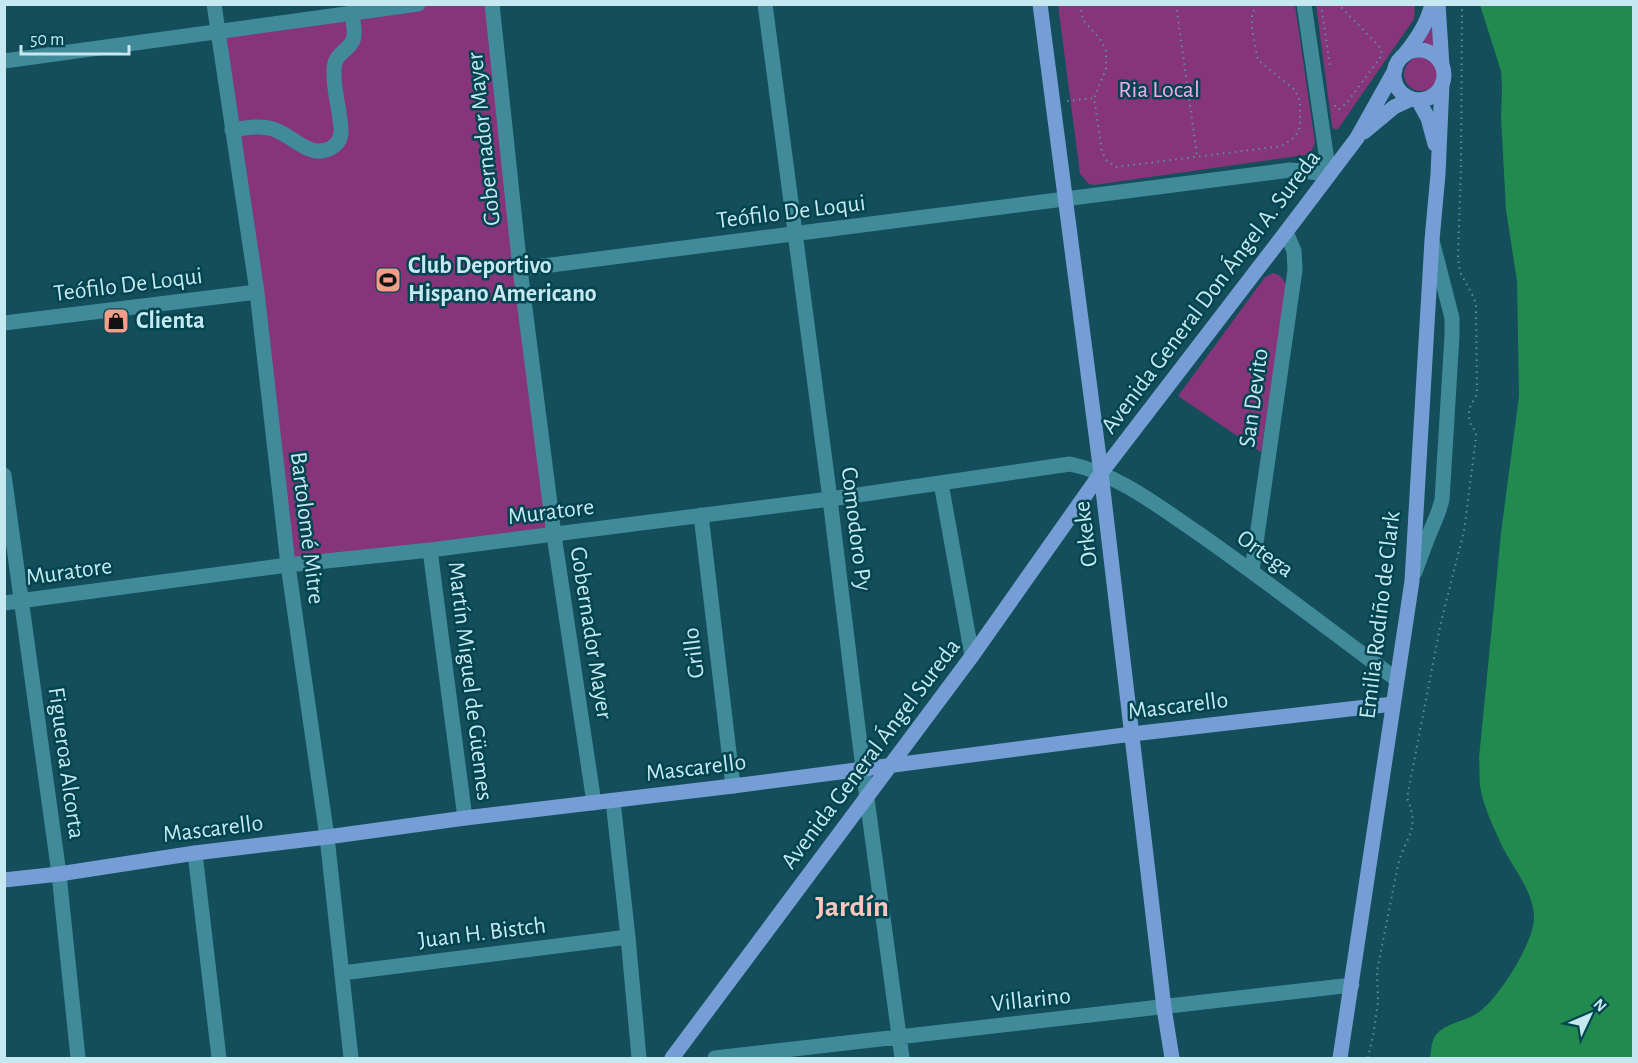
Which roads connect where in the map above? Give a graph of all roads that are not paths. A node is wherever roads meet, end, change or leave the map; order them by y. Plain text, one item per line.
1 (214, 4) edge
2 (418, 4) edge
3 (492, 4) edge
4 (765, 4) edge
5 (1040, 4) edge
6 (1304, 4) edge
7 (1432, 4) edge
8 (1438, 4) edge
9 (352, 13) junction
10 (217, 31) junction
11 (1404, 55) junction
12 (4, 61) edge
13 (1442, 66) junction
14 (1395, 70) junction
15 (1442, 84) junction
16 (1415, 99) junction
17 (232, 130) junction
18 (1357, 138) junction
19 (1329, 174) junction
20 (1438, 174) junction
21 (1066, 198) junction
22 (1287, 232) junction
23 (796, 234) junction
24 (1432, 240) junction
25 (520, 269) junction
26 (256, 292) junction
27 (4, 322) edge
28 (1101, 473) junction
29 (4, 475) edge
30 (942, 483) junction
31 (830, 499) junction
32 (701, 515) junction
33 (554, 535) junction
34 (430, 550) junction
35 (288, 565) junction
36 (1252, 570) junction
37 (1412, 581) junction
38 (21, 601) junction
39 (4, 603) edge
40 (972, 656) junction
41 (1396, 679) junction
42 (1393, 704) junction
43 (1132, 734) junction
44 (890, 766) junction
45 (863, 769) junction
46 (733, 786) junction
47 (867, 796) junction
48 (612, 801) junction
49 (594, 803) junction
50 (465, 818) junction
51 (327, 837) junction
52 (195, 853) junction
53 (59, 874) junction
54 (4, 880) edge
55 (628, 937) junction
56 (342, 973) junction
57 (1352, 985) junction
58 (1164, 1008) junction
59 (900, 1038) junction
60 (78, 1059) edge
61 (219, 1059) edge
62 (351, 1059) edge
63 (639, 1059) edge
64 (672, 1059) edge
65 (715, 1059) edge
66 (902, 1059) edge
67 (1172, 1059) edge
68 (1340, 1059) edge

1 - 10 street, Bartolomé Mitre
2 - 9 street
3 - 25 street, Gobernador Mayer
4 - 23 street, Comodoro Py
5 - 21 main road, Orkeke
6 - 19 street
7 - 11 main road
8 - 13 main road
9 - 10 street
9 - 17 street
10 - 12 street
10 - 17 street, Bartolomé Mitre
11 - 13 main road
11 - 14 main road
13 - 15 main road
14 - 16 main road
14 - 18 main road, Avenida General Don Ángel A. Sureda
15 - 16 main road
15 - 20 main road, Emilia Rodiño de Clark
16 - 18 main road, Avenida General Don Ángel A. Sureda
16 - 20 main road, Emilia Rodiño de Clark
17 - 26 street, Bartolomé Mitre
18 - 19 main road, Avenida General Don Ángel A. Sureda
19 - 21 street, Teófilo De Loqui
19 - 22 main road, Avenida General Don Ángel A. Sureda
20 - 24 main road, Emilia Rodiño de Clark
21 - 23 street, Teófilo De Loqui
21 - 28 main road, Orkeke
22 - 28 main road, Avenida General Don Ángel A. Sureda
22 - 36 street, San Devito
23 - 25 street, Teófilo De Loqui
23 - 31 street, Comodoro Py
24 - 37 main road, Emilia Rodiño de Clark
24 - 37 street
25 - 33 street, Gobernador Mayer
26 - 27 street, Teófilo De Loqui
26 - 35 street, Bartolomé Mitre
28 - 30 street, Muratore
28 - 36 street, Ortega
28 - 40 main road, Avenida General Ángel Sureda
28 - 43 main road, Orkeke
29 - 38 street, Figueroa Alcorta
30 - 31 street, Muratore
30 - 40 street
31 - 32 street, Muratore
31 - 45 street, Comodoro Py
32 - 33 street, Muratore
32 - 46 street, Grillo
33 - 34 street, Muratore
33 - 49 street, Gobernador Mayer
34 - 35 street, Muratore
34 - 50 street, Martín Miguel de Güemes
35 - 38 street, Muratore
35 - 51 street, Bartolomé Mitre
36 - 41 street, Ortega
37 - 41 main road, Emilia Rodiño de Clark
38 - 39 street, Muratore
38 - 53 street, Figueroa Alcorta
40 - 44 main road, Avenida General Ángel Sureda
41 - 42 main road, Emilia Rodiño de Clark
42 - 43 main road, Mascarello
42 - 57 main road, Emilia Rodiño de Clark
43 - 44 main road, Mascarello
43 - 58 main road, Orkeke
44 - 45 main road, Mascarello
44 - 47 main road, Avenida General Ángel Sureda
45 - 46 main road, Mascarello
45 - 47 street, Comodoro Py
46 - 48 main road, Mascarello
47 - 59 street, Comodoro Py
47 - 64 main road, Avenida General Ángel Sureda
48 - 49 main road, Mascarello
48 - 55 street
49 - 50 main road, Mascarello
50 - 51 main road, Mascarello
51 - 52 main road, Mascarello
51 - 56 street, Bartolomé Mitre
52 - 53 main road, Mascarello
52 - 61 street
53 - 54 main road, Mascarello
53 - 60 street, Figueroa Alcorta
55 - 56 street, Juan H. Bistch
55 - 63 street
56 - 62 street, Bartolomé Mitre
57 - 58 street, Villarino
57 - 68 main road, Emilia Rodiño de Clark
58 - 59 street, Villarino
58 - 67 main road, Orkeke
59 - 65 street, Villarino
59 - 66 street, Comodoro Py

